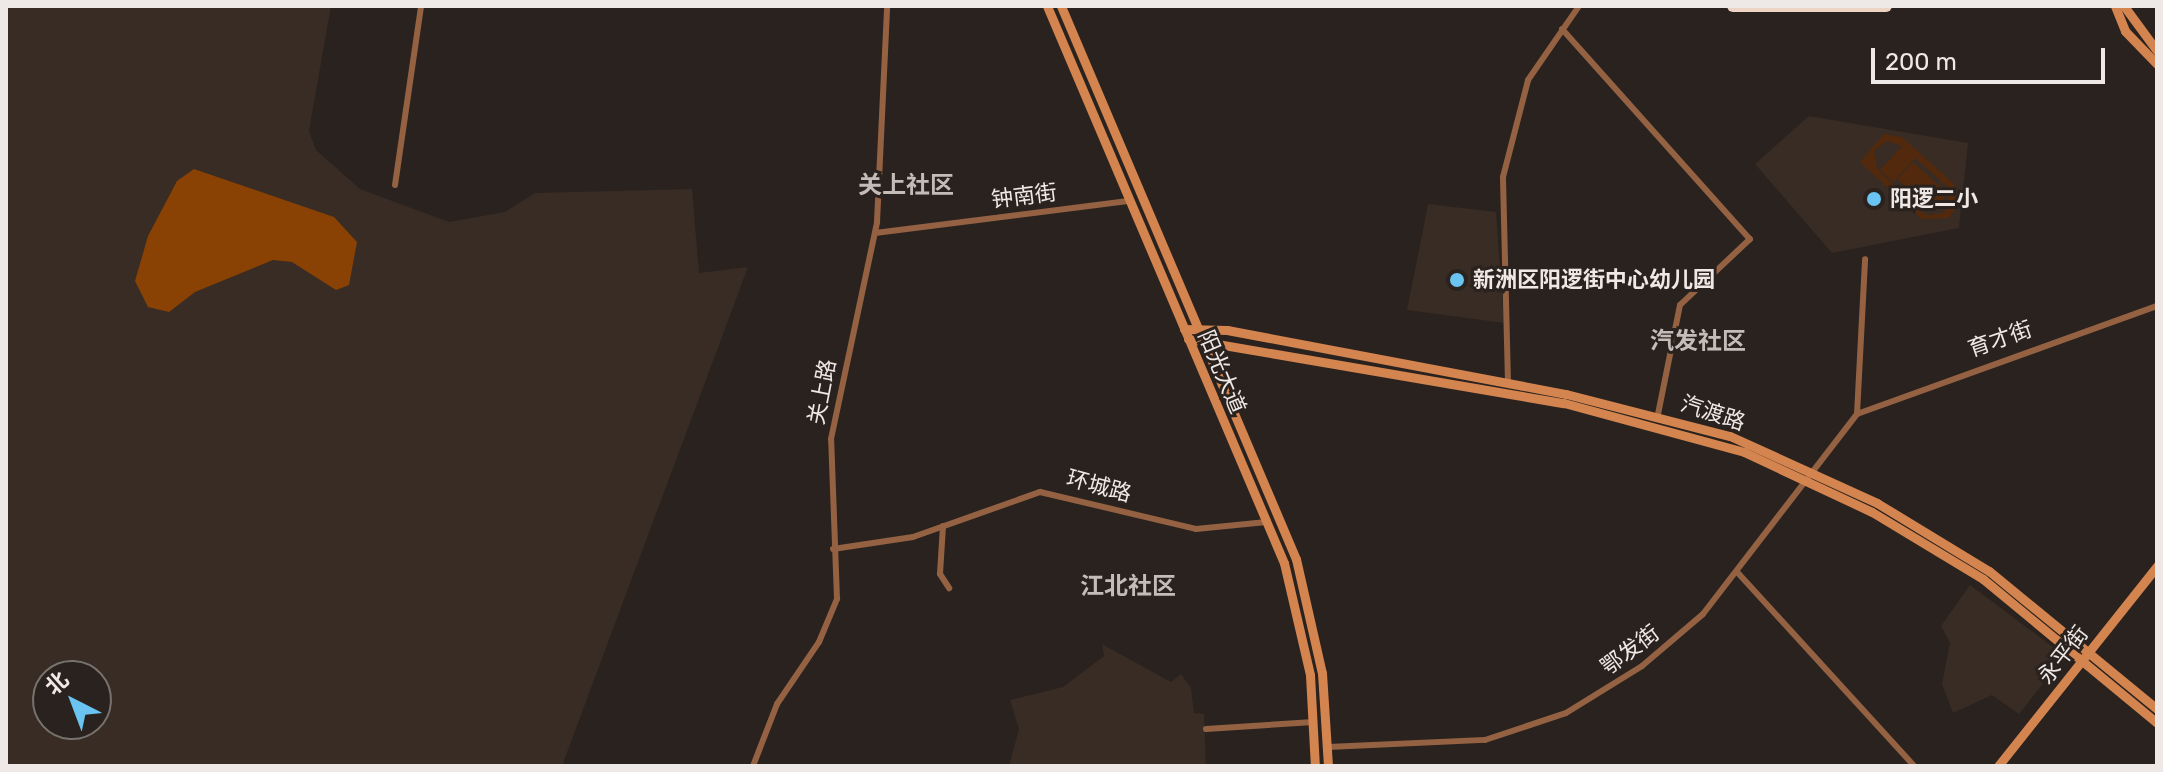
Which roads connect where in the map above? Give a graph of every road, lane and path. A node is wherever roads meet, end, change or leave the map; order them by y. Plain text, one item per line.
1 (421, 6) edge
2 (887, 6) edge
3 (1061, 6) edge
4 (1579, 6) edge
5 (1733, 6) edge
6 (1886, 6) edge
7 (2115, 6) edge
8 (2124, 6) edge
9 (1047, 7) edge
10 (1562, 29) junction
11 (2157, 51) edge
12 (2157, 64) edge
13 (395, 185) dead end
14 (1130, 201) junction
15 (875, 233) junction
16 (1865, 259) dead end
17 (2157, 306) edge
18 (1184, 329) junction
19 (1200, 334) junction
20 (1188, 339) junction
21 (1508, 383) junction
22 (1658, 414) junction
23 (1857, 414) junction
24 (1808, 475) junction
25 (1267, 522) junction
26 (943, 526) junction
27 (833, 549) junction
28 (2157, 566) edge
29 (1738, 573) junction
30 (949, 588) dead end
31 (2087, 654) junction
32 (2157, 709) edge
33 (1314, 722) junction
34 (2157, 723) edge
35 (1206, 729) dead end
36 (1328, 747) junction
37 (753, 766) edge
38 (1315, 766) edge
39 (1328, 766) edge
40 (1914, 766) edge
41 (1998, 766) edge

1 - 13 street
2 - 15 street, 关上路
3 - 19 street, 阳光大道
4 - 10 street
5 - 6 highway
7 - 12 street
8 - 11 street
9 - 14 street, 阳光大道
10 - 21 street
10 - 22 street
14 - 15 street, 钟南街
14 - 18 street, 阳光大道
15 - 27 street, 关上路
16 - 23 street
17 - 23 street, 育才街
18 - 19 street, 汽渡路
18 - 20 street, 阳光大道
19 - 20 street, 汽渡路
19 - 21 street, 汽渡路
19 - 24 street, 汽渡路
19 - 36 street, 阳光大道
20 - 25 street, 阳光大道
21 - 22 street, 汽渡路
22 - 24 street, 汽渡路
23 - 24 street, 鄂发街
24 - 29 street, 鄂发街
24 - 31 street, 汽渡路
25 - 26 street, 环城路
25 - 33 street, 阳光大道
26 - 27 street, 环城路
26 - 30 street
27 - 37 street, 关上路
28 - 31 street, 永平街
29 - 36 street, 鄂发街
29 - 40 street
31 - 32 street, 汽渡路
31 - 34 street, 汽渡路
31 - 41 street, 永平街
33 - 35 street
33 - 38 street, 阳光大道
36 - 39 street, 阳光大道

